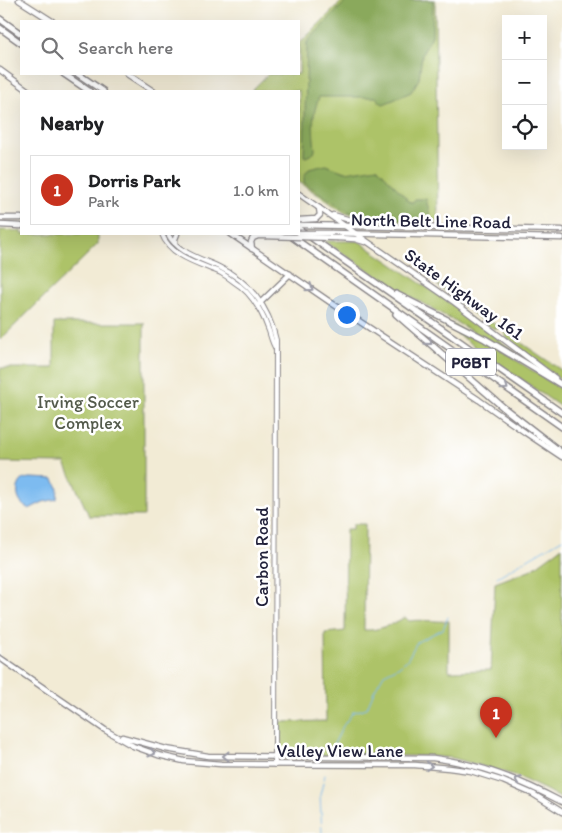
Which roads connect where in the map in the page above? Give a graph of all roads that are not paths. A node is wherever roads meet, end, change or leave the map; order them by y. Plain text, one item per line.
1 (19, 0) edge
2 (0, 19) edge
3 (50, 20) edge
4 (0, 28) edge
5 (20, 33) edge
6 (20, 42) edge
7 (0, 70) edge
8 (65, 75) edge
9 (79, 75) edge
10 (129, 75) edge
11 (28, 90) edge
12 (88, 90) edge
13 (102, 90) edge
14 (151, 90) edge
15 (300, 195) edge
16 (319, 208) junction
17 (325, 212) junction
18 (0, 218) edge
19 (20, 218) edge
20 (300, 220) edge
21 (0, 225) edge
22 (300, 225) edge
23 (20, 226) edge
24 (345, 226) junction
25 (375, 226) junction
26 (435, 227) junction
27 (562, 230) edge
28 (300, 231) edge
29 (300, 232) edge
30 (357, 234) junction
31 (377, 234) junction
32 (162, 235) edge
33 (168, 235) edge
34 (177, 235) edge
35 (232, 235) edge
36 (289, 235) edge
37 (435, 235) junction
38 (562, 238) edge
39 (175, 243) junction
40 (372, 245) junction
41 (252, 249) junction
42 (218, 269) junction
43 (290, 274) junction
44 (381, 287) junction
45 (379, 299) junction
46 (259, 304) junction
47 (562, 384) edge
48 (562, 413) edge
49 (562, 427) edge
50 (562, 453) edge
51 (562, 457) edge
52 (0, 658) edge
53 (114, 734) junction
54 (275, 757) junction
55 (275, 765) junction
56 (562, 802) edge
57 (562, 812) edge

1 - 3 main road
2 - 5 highway
4 - 6 highway
7 - 11 main road
8 - 12 highway
9 - 13 highway
10 - 14 main road
15 - 16 main road, State Highway 161
16 - 17 main road, State Highway 161
16 - 20 main road
17 - 24 main road, State Highway 161
17 - 25 main road
18 - 19 main road
21 - 23 main road
22 - 24 main road, North Belt Line Road
24 - 25 main road, North Belt Line Road
24 - 30 main road, State Highway 161
25 - 26 main road, North Belt Line Road
26 - 27 main road, North Belt Line Road
26 - 37 main road
28 - 30 main road, North Belt Line Road, bridge
29 - 44 highway, PGBT
30 - 31 main road, North Belt Line Road
30 - 40 main road, State Highway 161
31 - 37 main road, North Belt Line Road
31 - 40 main road
32 - 42 street, Carbon Road
33 - 39 street, Carbon Road
34 - 39 main road
35 - 41 main road
36 - 45 highway, PGBT
37 - 38 main road, North Belt Line Road
39 - 42 street, Carbon Road
40 - 41 main road, bridge
40 - 47 main road, State Highway 161
41 - 43 main road
42 - 46 street, Carbon Road
43 - 46 main road
43 -> 51 main road
44 - 47 highway
44 - 48 highway, PGBT
45 -> 49 highway, PGBT
45 -> 50 highway
46 - 54 street, Carbon Road
52 - 53 main road, Valley View Lane
54 -> 53 main road, Valley View Lane
53 -> 55 main road, Valley View Lane
54 - 55 street, Carbon Road
56 -> 54 main road, Valley View Lane
55 -> 57 main road, Valley View Lane

